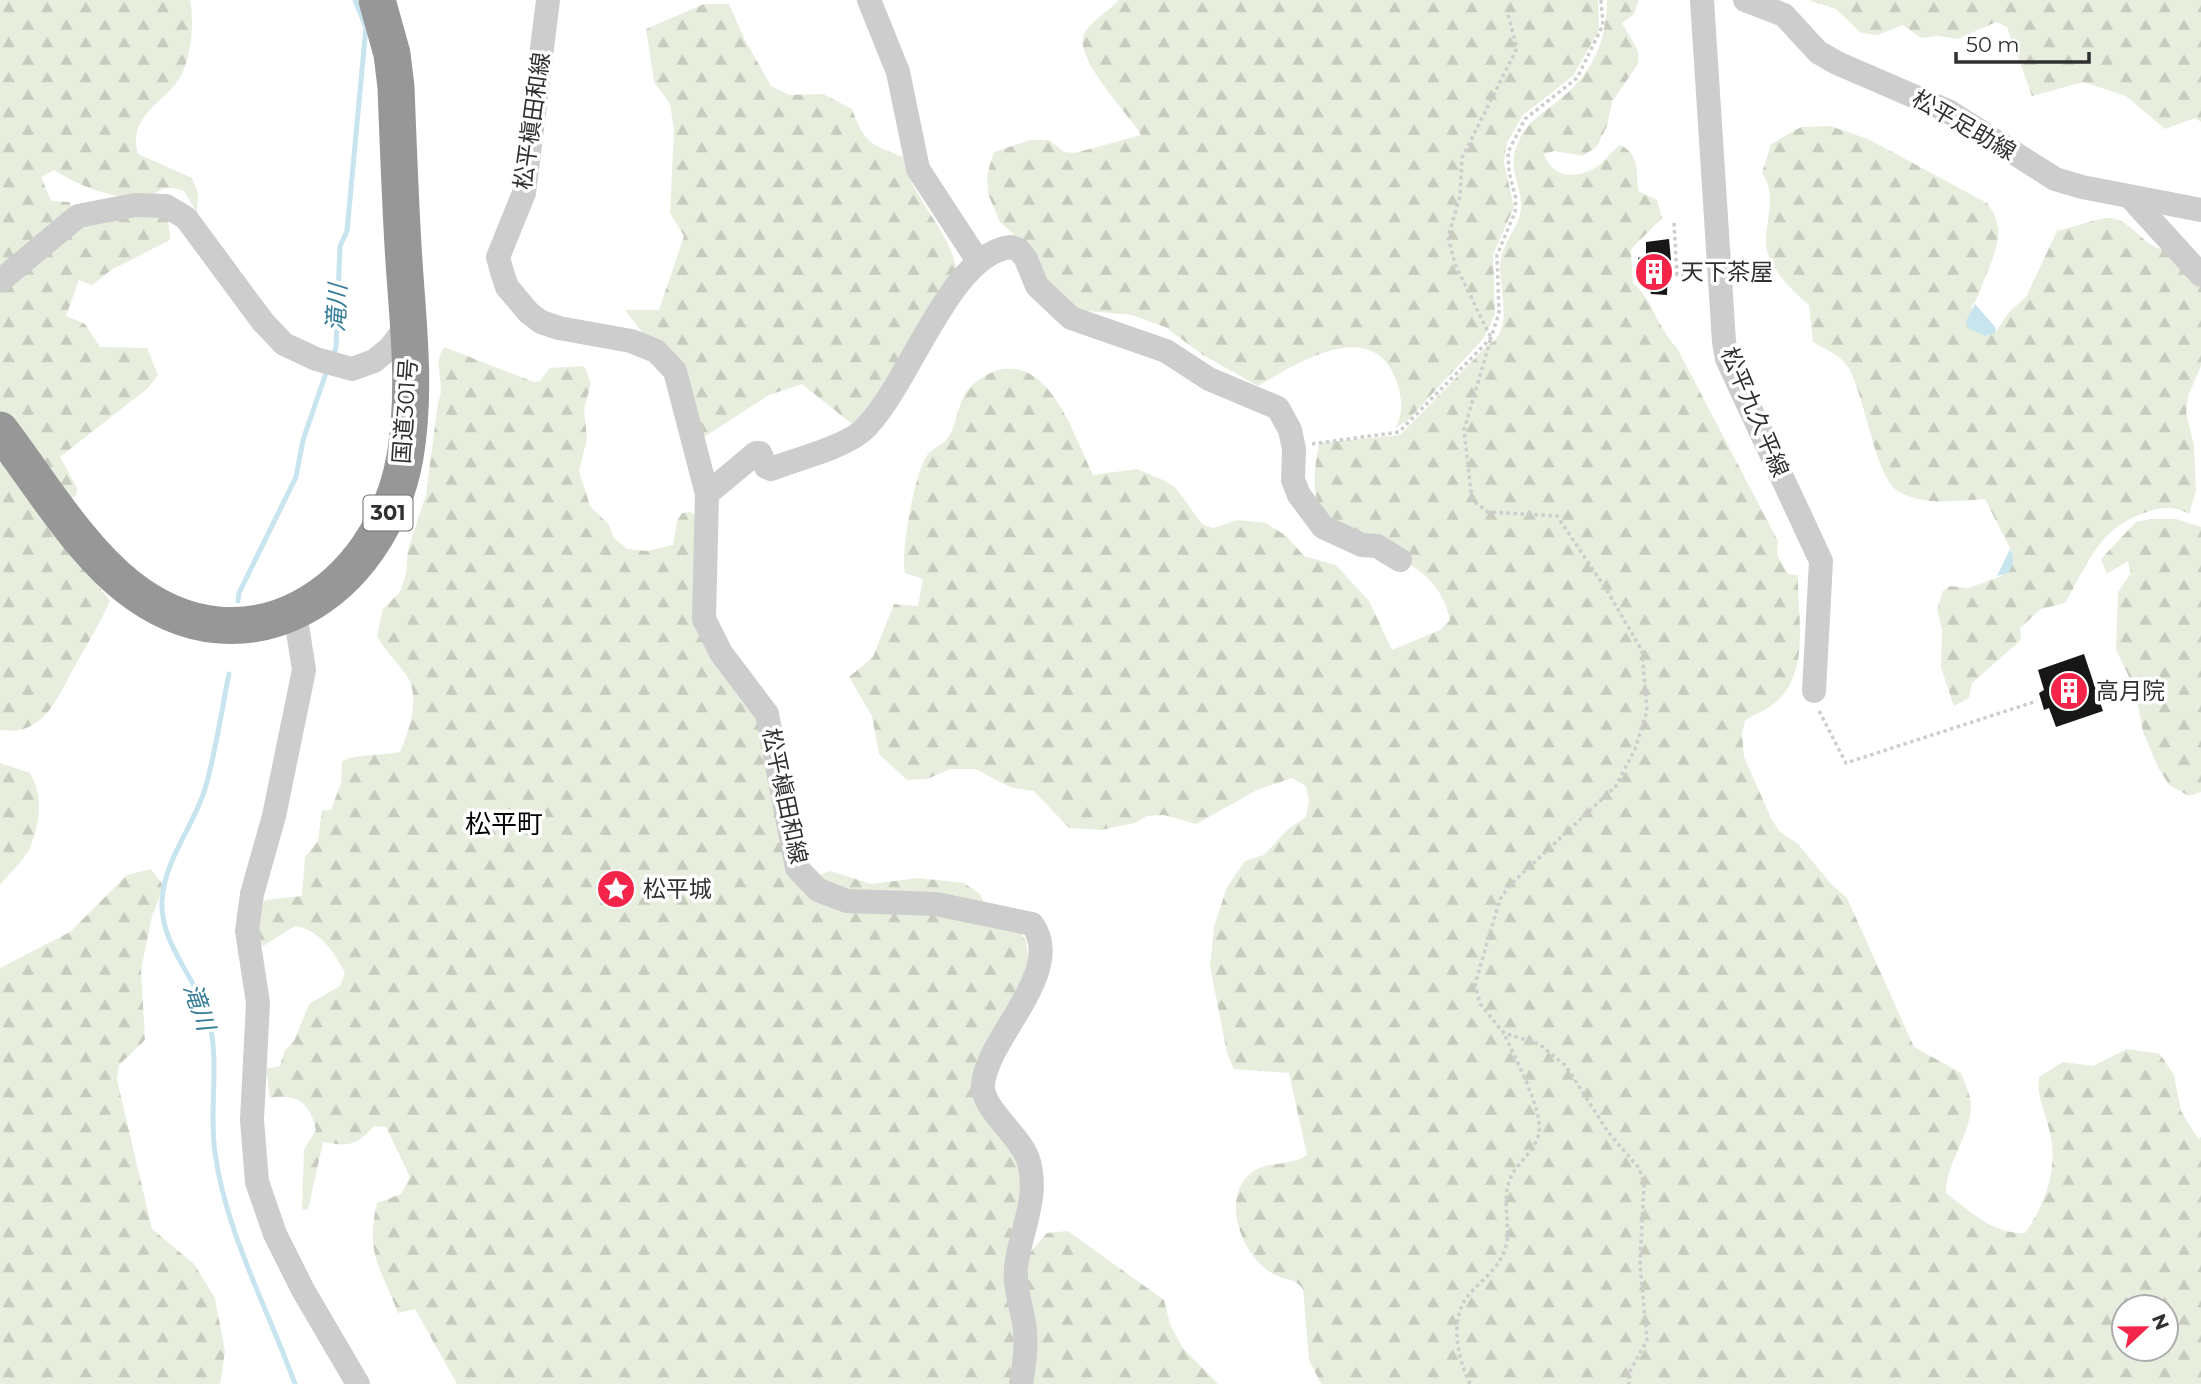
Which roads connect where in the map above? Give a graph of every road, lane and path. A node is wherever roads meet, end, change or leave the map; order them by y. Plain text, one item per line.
1 (377, 0) edge
2 (548, 0) edge
3 (869, 0) edge
4 (1601, 0) edge
5 (1702, 0) edge
6 (1745, 0) edge
7 (1508, 15) dead end
8 (2132, 198) junction
9 (2201, 210) edge
10 (1674, 223) dead end
11 (978, 261) junction
12 (1719, 275) junction
13 (2201, 275) edge
14 (0, 281) edge
15 (409, 323) junction
16 (1491, 338) junction
17 (0, 430) edge
18 (1294, 449) junction
19 (707, 494) junction
20 (1400, 560) dead end
21 (295, 612) junction
22 (1814, 697) joint
23 (2037, 701) dead end
24 (1504, 1033) junction
25 (358, 1384) edge
26 (1021, 1384) edge
27 (1470, 1384) edge
28 (1629, 1384) edge

1 - 15 highway, 国道301号 / 301
2 - 19 street, 松平槇田和線
3 - 11 street
4 - 16 path
5 - 12 street, 松平九久平線
6 - 8 street, 松平足助線
7 - 16 path
8 - 9 street, 松平足助線
8 - 13 street
10 - 12 path
11 - 18 street
11 - 19 street
12 - 22 street, 松平九久平線
14 - 15 street
15 - 21 highway, 国道301号 / 301
16 - 18 path
16 - 24 path
17 - 21 highway, 国道301号 / 301
18 - 20 street
19 - 26 street, 松平槇田和線
21 - 25 street
22 - 23 path
24 - 27 path
24 - 28 path

